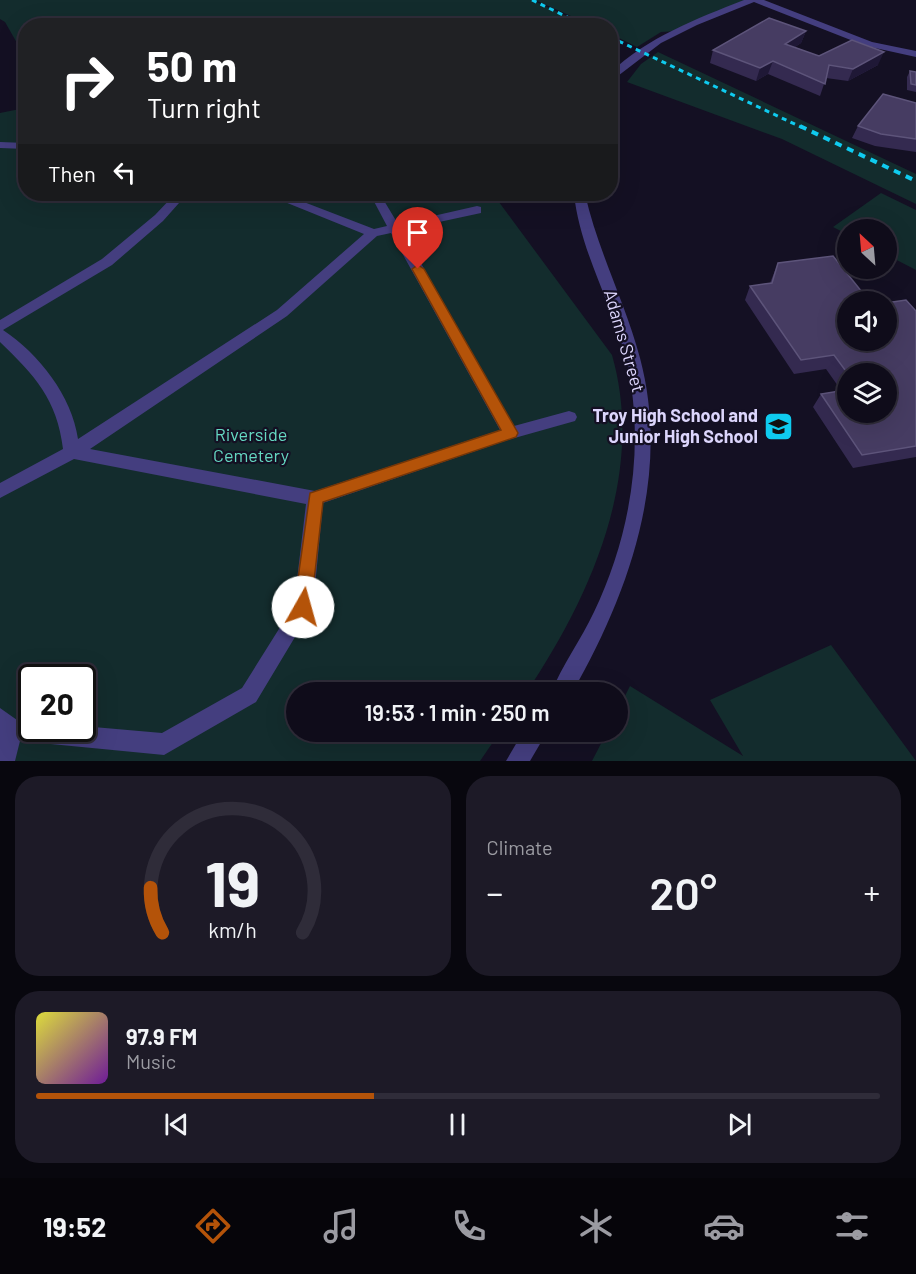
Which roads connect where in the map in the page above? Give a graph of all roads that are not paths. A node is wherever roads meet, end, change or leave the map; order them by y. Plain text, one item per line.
1 (751, 0) edge
2 (757, 0) edge
3 (916, 54) edge
4 (618, 71) edge
5 (0, 145) edge
6 (18, 146) edge
7 (175, 201) edge
8 (292, 201) edge
9 (379, 201) edge
10 (581, 201) edge
11 (477, 210) dead end
12 (394, 228) junction
13 (373, 233) junction
14 (0, 326) edge
15 (0, 334) edge
16 (569, 417) dead end
17 (510, 433) junction
18 (72, 452) junction
19 (0, 491) edge
20 (315, 498) junction
21 (567, 682) edge
22 (6, 725) edge
23 (529, 742) edge
24 (4, 761) edge
25 (517, 761) edge

1 - 4 street
2 - 3 street
5 - 6 street
7 - 14 street
8 - 13 street
9 - 12 street
10 - 21 street, Adams Street
11 - 12 street
12 - 13 street
12 - 17 street
13 - 18 street
15 - 18 street
16 - 17 street
17 - 20 street
18 - 19 street
18 - 20 street
20 - 22 street
22 - 24 street
23 - 25 street

